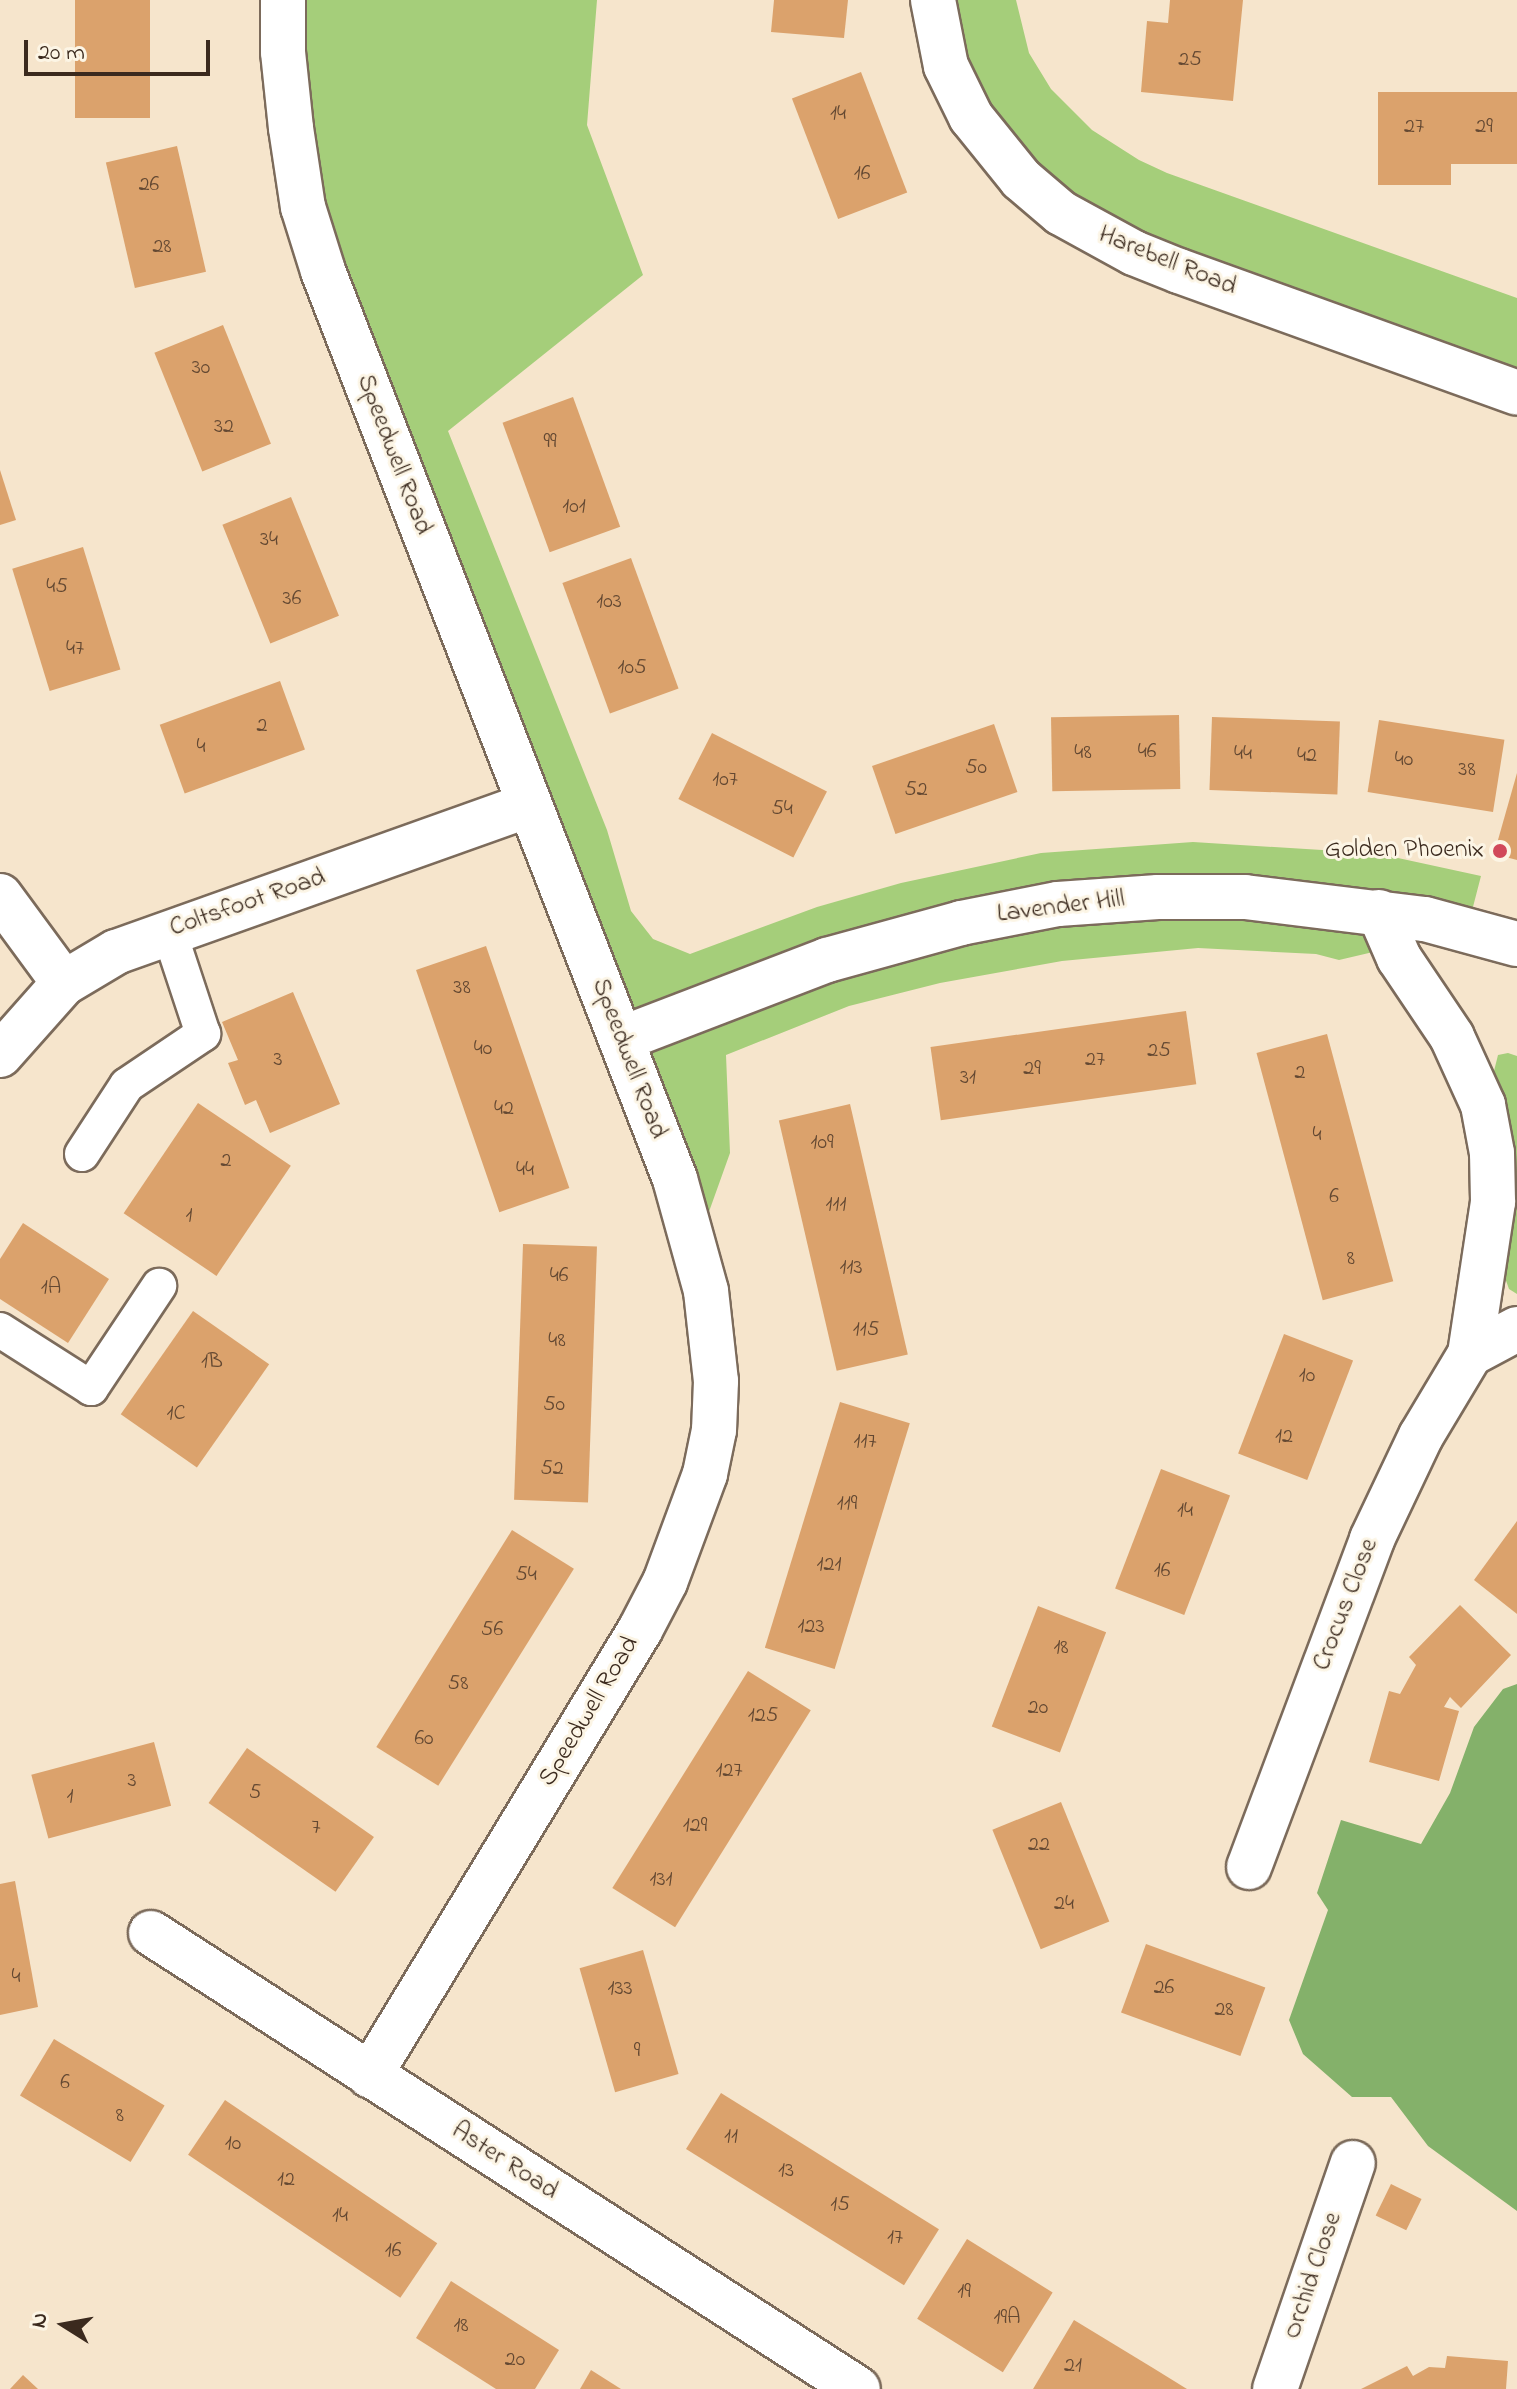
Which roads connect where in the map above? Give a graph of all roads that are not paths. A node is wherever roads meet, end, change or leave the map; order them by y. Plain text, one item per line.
1 (283, 0) edge
2 (933, 0) edge
3 (1517, 393) edge
4 (528, 805) junction
5 (0, 896) edge
6 (1379, 912) junction
7 (169, 931) junction
8 (1517, 944) edge
9 (64, 983) junction
10 (621, 1039) junction
11 (0, 1055) edge
12 (82, 1154) dead end
13 (159, 1286) dead end
14 (1517, 1329) edge
15 (0, 1330) edge
16 (1470, 1354) junction
17 (1249, 1867) dead end
18 (151, 1933) dead end
19 (370, 2075) junction
20 (1353, 2163) dead end
21 (858, 2389) edge
22 (1275, 2389) edge

1 - 4 street, Speedwell Road
2 - 3 street, Harebell Road
4 - 7 street, Coltsfoot Road
4 - 10 street, Speedwell Road
5 - 9 street
6 - 8 street, Lavender Hill
6 - 10 street, Lavender Hill
6 - 16 street, Crocus Close
7 - 9 street, Coltsfoot Road
7 - 12 lane
9 - 11 street, Coltsfoot Road
10 - 19 street, Speedwell Road
13 - 15 lane
14 - 16 street
16 - 17 street, Crocus Close
18 - 19 street, Aster Road
19 - 21 street, Aster Road
20 - 22 street, Orchid Close

